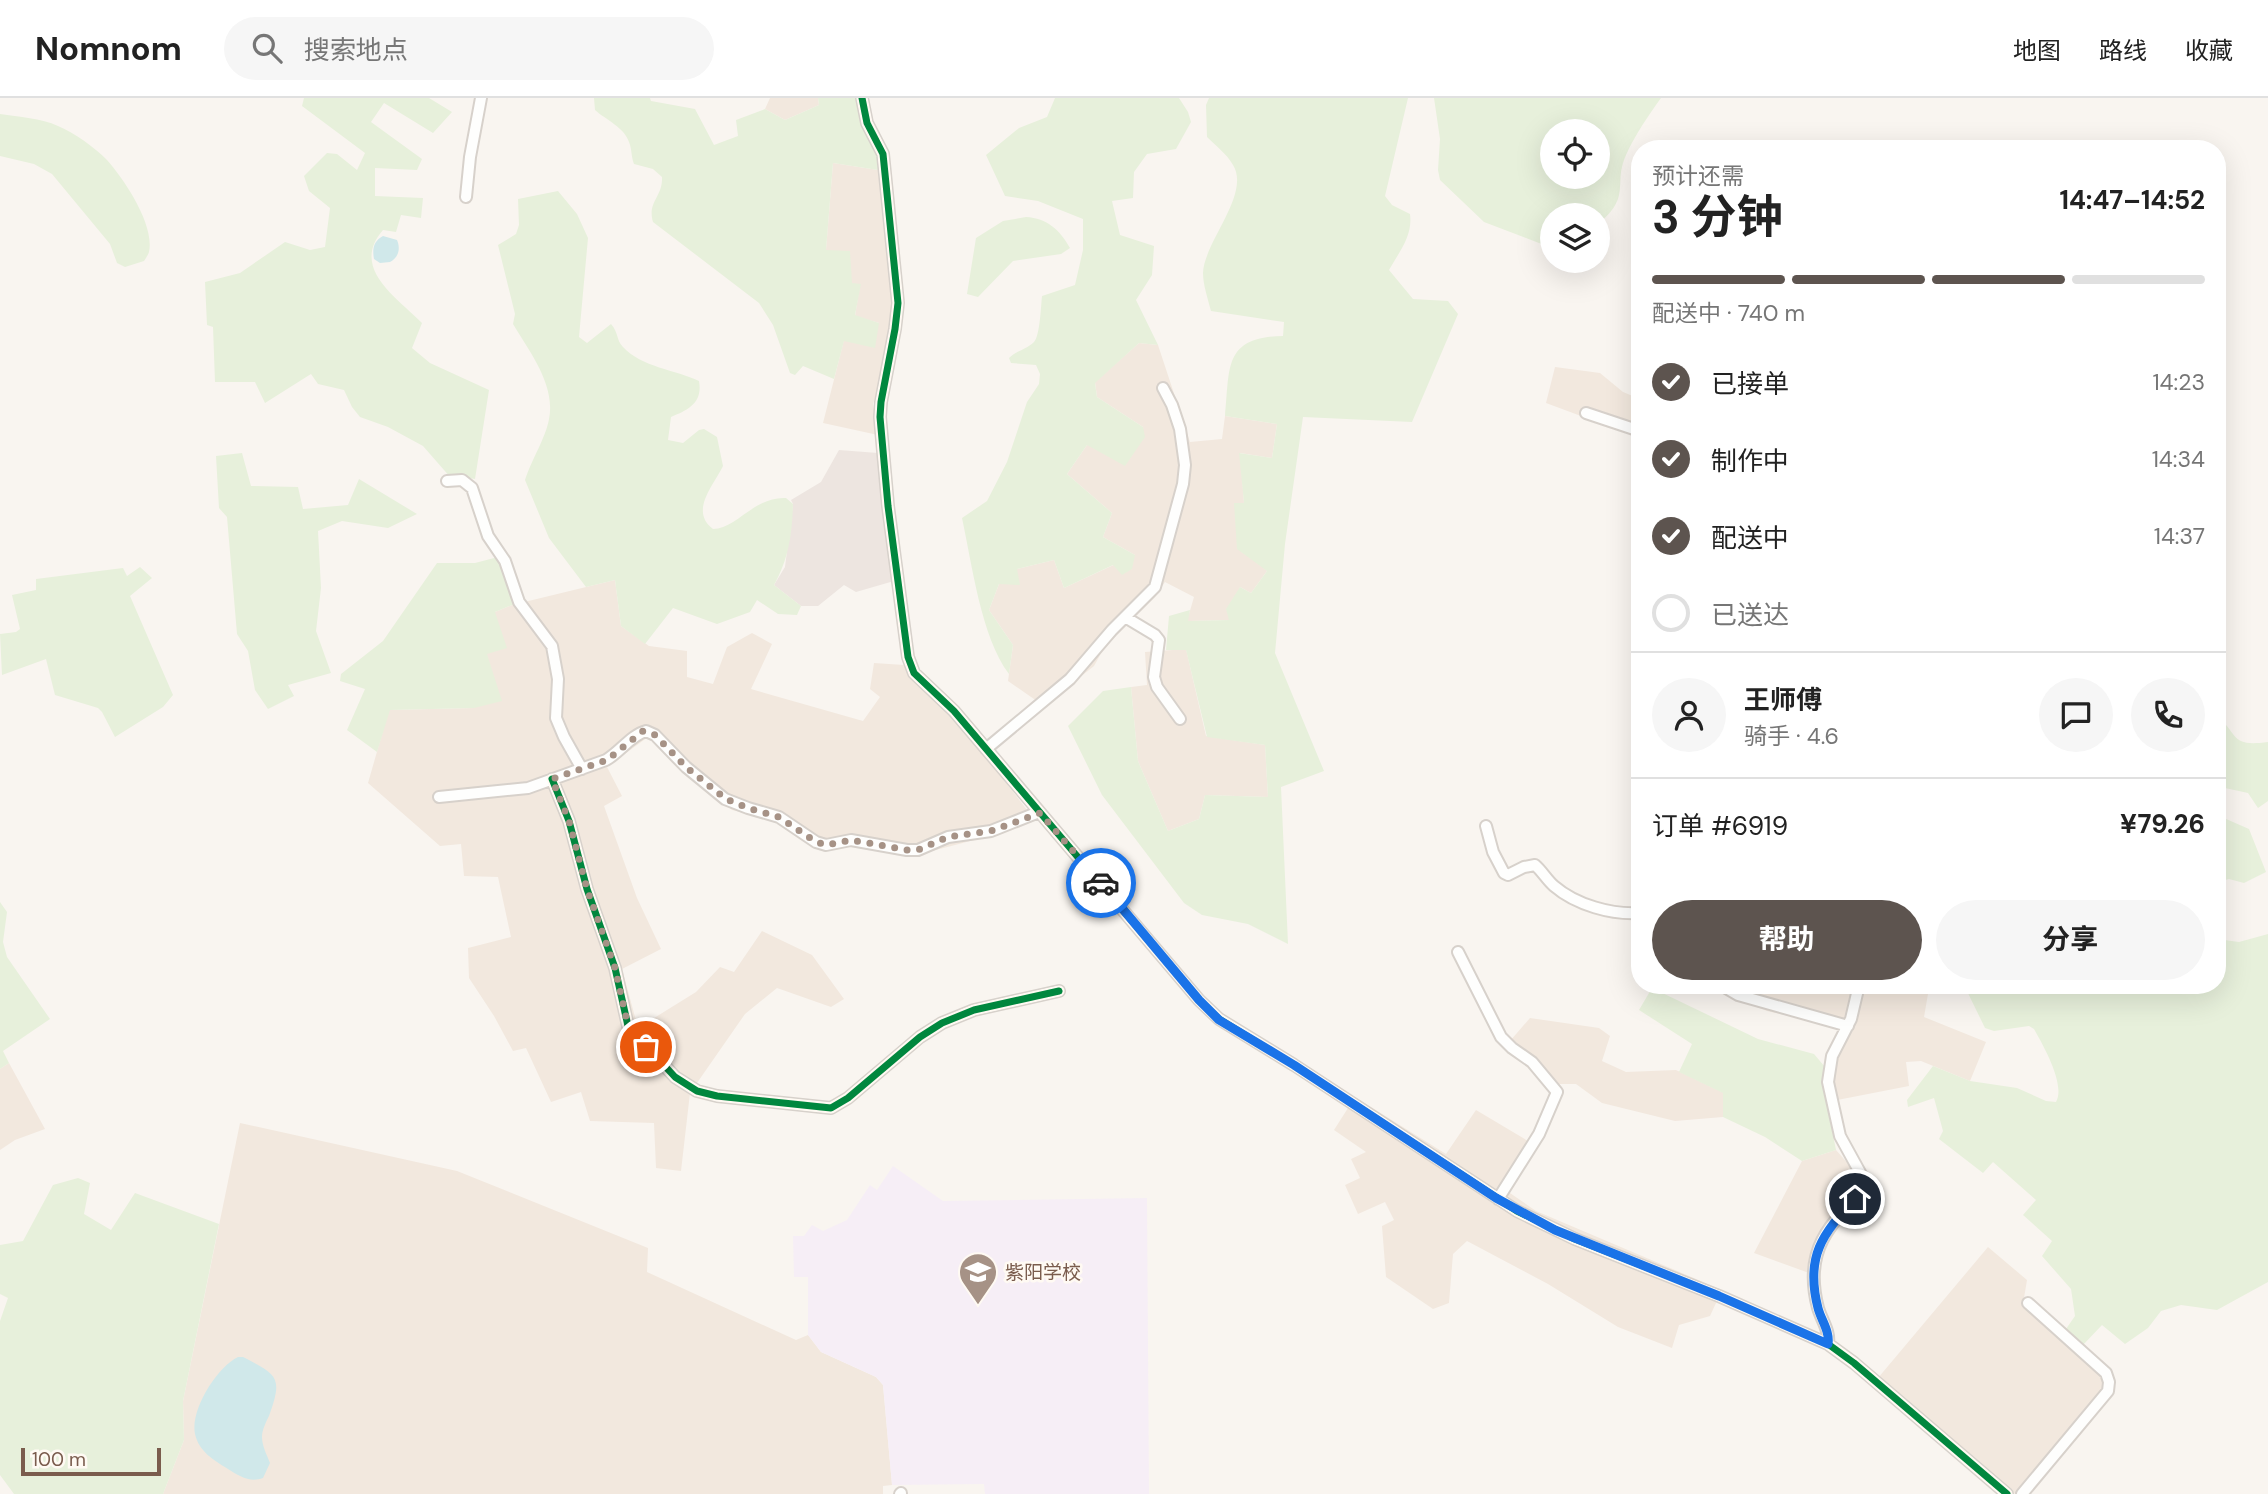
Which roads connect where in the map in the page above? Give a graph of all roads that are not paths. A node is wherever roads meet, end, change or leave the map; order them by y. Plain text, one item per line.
1 (481, 98) edge
2 (862, 98) edge
3 (466, 197) dead end
4 (1163, 388) dead end
5 (1586, 413) dead end
6 (1631, 428) edge
7 (447, 481) dead end
8 (1125, 617) junction
9 (1180, 719) dead end
10 (986, 749) junction
11 (582, 769) junction
12 (552, 779) junction
13 (439, 797) dead end
14 (1040, 813) junction
15 (1486, 826) dead end
16 (1631, 913) edge
17 (1458, 952) dead end
18 (1059, 991) dead end
19 (1736, 994) edge
20 (1857, 994) edge
21 (1848, 1026) junction
22 (1498, 1199) junction
23 (2028, 1303) dead end
24 (1828, 1344) junction
25 (2007, 1494) edge
26 (2022, 1494) edge

1 - 3 street
2 - 10 street
4 - 8 street
5 - 6 street
7 - 11 street
8 - 9 street
8 - 10 street
10 - 14 street
11 - 12 street
11 - 14 street
12 - 13 street
12 - 18 street
14 - 22 street
15 - 16 street
17 - 22 street
19 - 21 street
20 - 21 street
21 - 24 street
22 - 24 street
23 - 26 street
24 - 25 street

